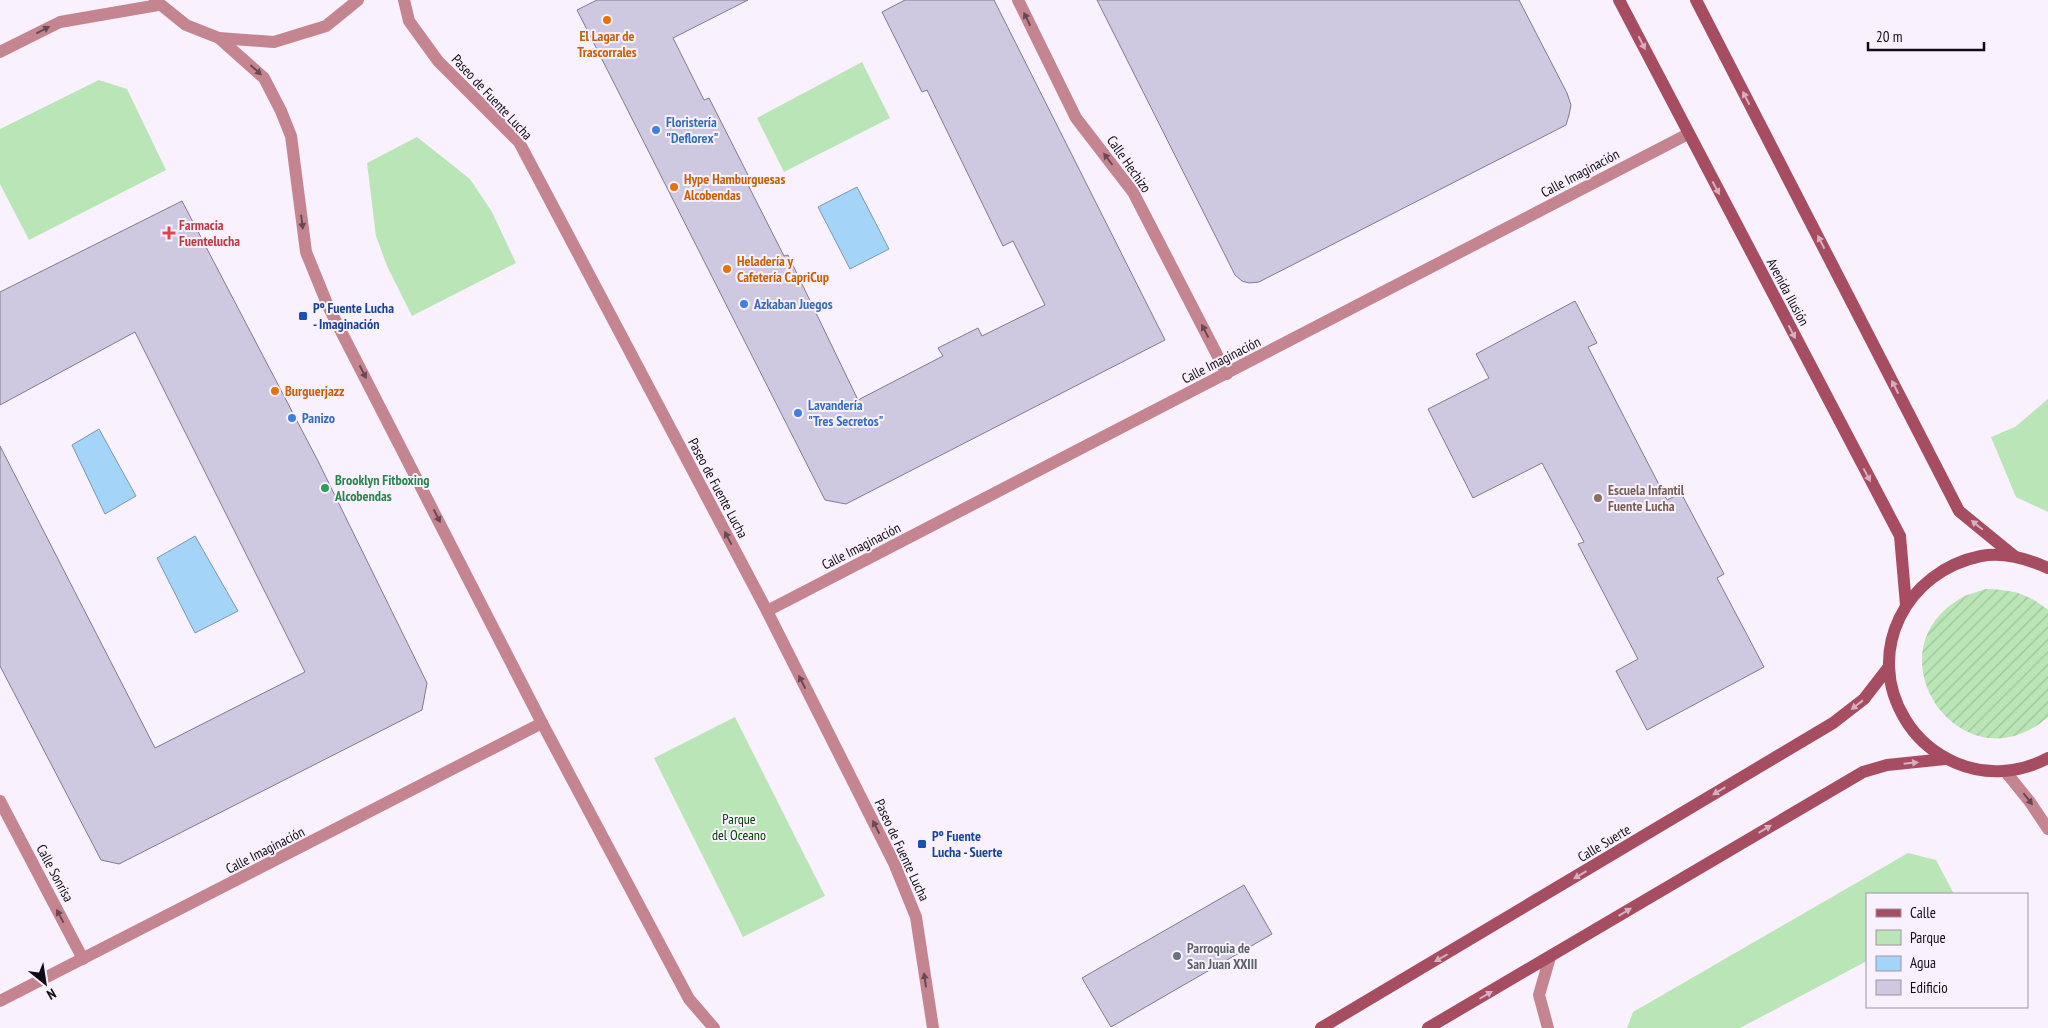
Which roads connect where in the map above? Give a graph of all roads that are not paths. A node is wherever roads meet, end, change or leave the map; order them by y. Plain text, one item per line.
1 (358, 0) edge
2 (404, 0) edge
3 (1018, 0) edge
4 (1619, 0) edge
5 (1696, 0) edge
6 (156, 2) edge
7 (219, 38) junction
8 (0, 52) edge
9 (1688, 134) junction
10 (1227, 374) junction
11 (2014, 556) junction
12 (2048, 568) edge
13 (1906, 605) junction
14 (766, 611) junction
15 (1888, 668) junction
16 (542, 723) junction
17 (2048, 758) edge
18 (1945, 759) junction
19 (2005, 771) junction
20 (0, 801) edge
21 (2048, 829) edge
22 (1550, 957) junction
23 (83, 959) junction
24 (0, 1001) edge
25 (714, 1028) edge
26 (933, 1028) edge
27 (1321, 1028) edge
28 (1428, 1028) edge
29 (1548, 1028) edge

1 - 7 street
14 -> 2 street, Paseo de Fuente Lucha
10 -> 3 street, Calle Hechizo
4 -> 9 main road, Avenida Ilusión
11 -> 5 main road
6 - 7 street
8 -> 6 street
7 -> 16 street
9 - 10 street, Calle Imaginación
9 -> 13 main road, Avenida Ilusión
10 - 14 street, Calle Imaginación
11 - 12 main road
11 - 13 main road
13 - 15 main road
26 -> 14 street, Paseo de Fuente Lucha
15 - 18 main road
15 -> 27 main road, Calle Suerte
16 - 23 street, Calle Imaginación
16 - 25 street
17 - 19 main road
18 - 19 main road
22 -> 18 main road
19 -> 21 street
23 -> 20 street, Calle Sonrisa
28 -> 22 main road
22 - 29 street
23 - 24 street, Calle Imaginación

